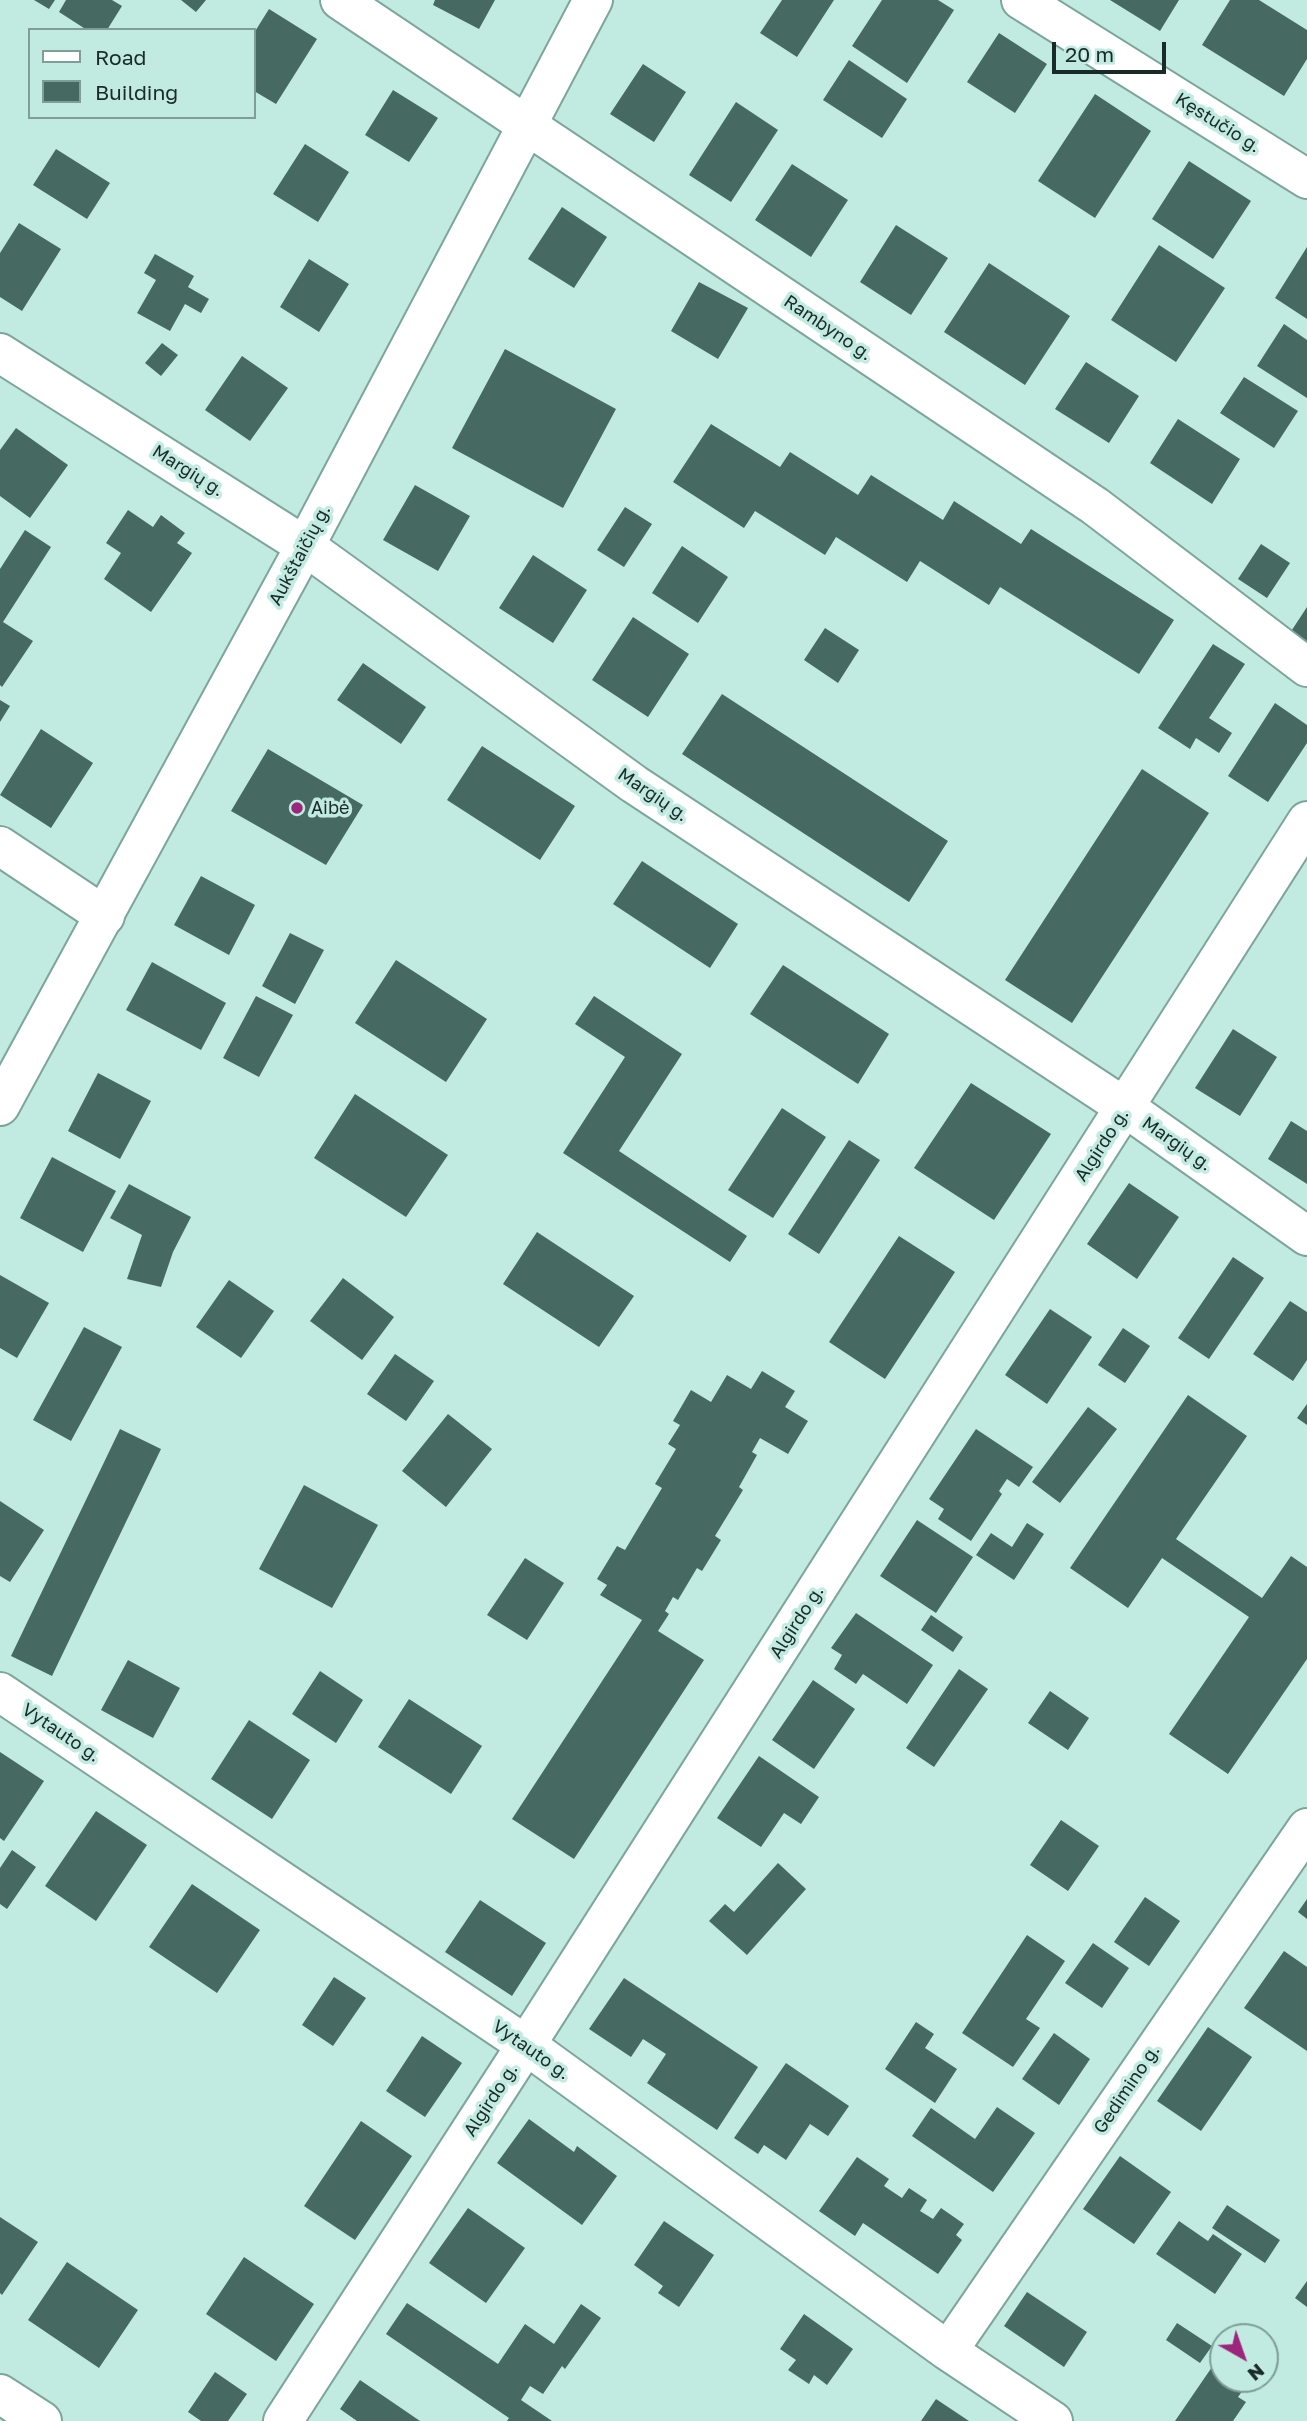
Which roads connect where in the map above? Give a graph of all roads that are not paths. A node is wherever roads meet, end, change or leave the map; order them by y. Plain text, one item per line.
1 (340, 0) edge
2 (593, 0) edge
3 (1021, 0) edge
4 (525, 125) junction
5 (1307, 179) edge
6 (0, 353) edge
7 (305, 546) junction
8 (1307, 667) edge
9 (1307, 821) edge
10 (0, 846) edge
11 (104, 916) junction
12 (0, 1106) edge
13 (1126, 1108) junction
14 (1307, 1236) edge
15 (0, 1692) edge
16 (1307, 1828) edge
17 (526, 2045) junction
18 (948, 2351) junction
19 (0, 2394) edge
20 (42, 2421) edge
21 (283, 2421) edge
22 (1054, 2421) edge

1 - 4 street, Rambyno g.
2 - 4 street, Aukštaičių g.
3 - 5 street, Kęstučio g.
4 - 7 street, Aukštaičių g.
4 - 8 street, Rambyno g.
6 - 7 street, Margių g.
7 - 11 street, Aukštaičių g.
7 - 13 street, Margių g.
9 - 13 street, Algirdo g.
10 - 11 street
11 - 12 street, Aukštaičių g.
13 - 14 street, Margių g.
13 - 17 street, Algirdo g.
15 - 17 street, Vytauto g.
16 - 18 street, Gedimino g.
17 - 18 street, Vytauto g.
17 - 21 street, Algirdo g.
18 - 22 street, Vytauto g.
19 - 20 street

